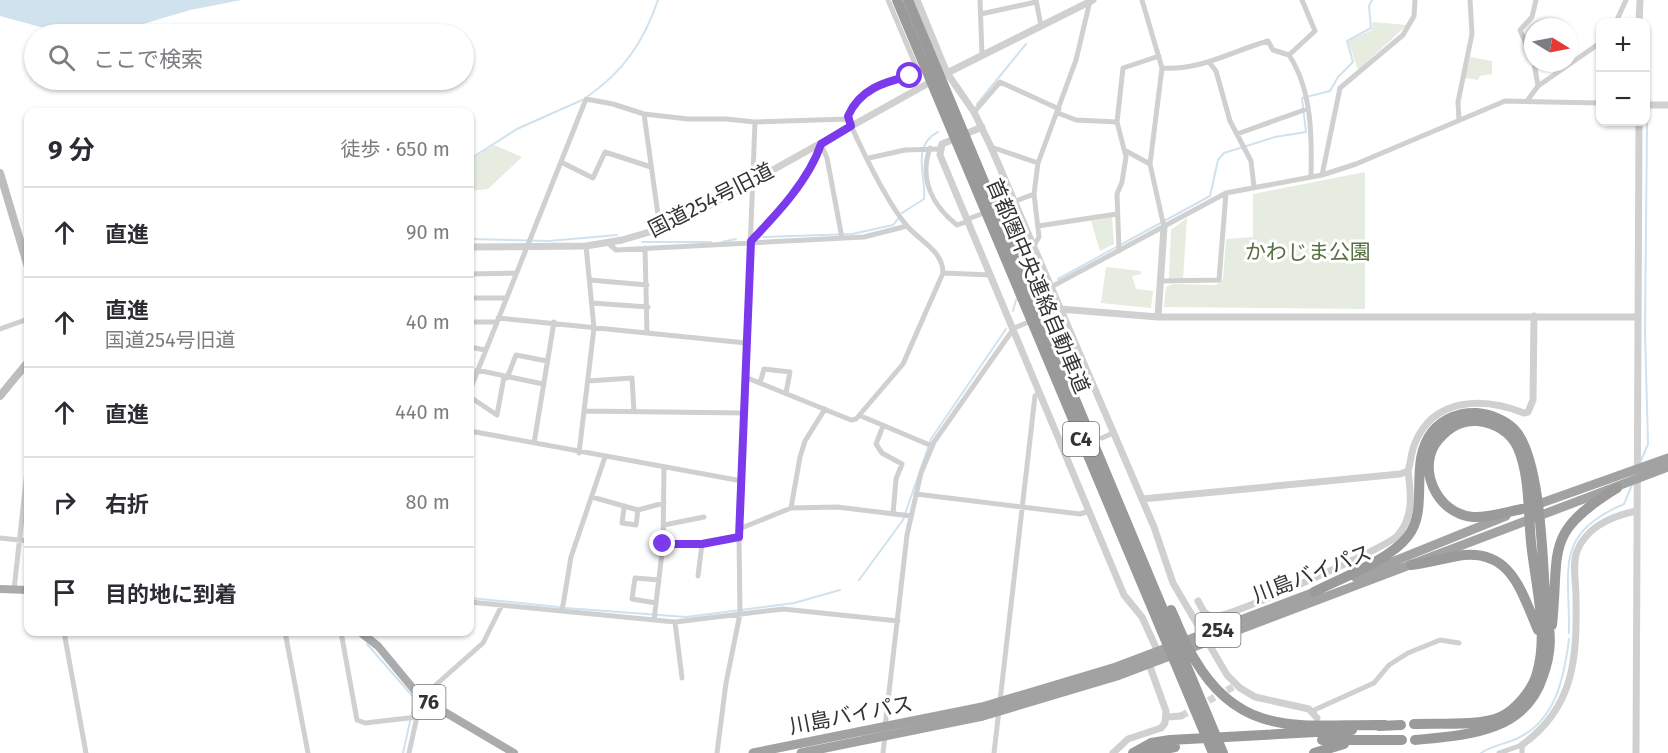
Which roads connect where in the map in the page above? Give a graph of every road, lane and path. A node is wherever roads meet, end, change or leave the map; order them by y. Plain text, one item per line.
1 (888, 0) edge
2 (897, 0) edge
3 (908, 0) edge
4 (917, 0) edge
5 (980, 0) edge
6 (1142, 0) edge
7 (1302, 0) edge
8 (1415, 0) edge
9 (1470, 0) edge
10 (1536, 0) edge
11 (1626, 0) edge
12 (1640, 0) edge
13 (1036, 1) edge
14 (1092, 1) edge
15 (981, 14) junction
16 (1531, 18) edge
17 (1618, 18) edge
18 (1640, 18) edge
19 (1041, 26) junction
20 (1524, 26) edge
21 (1524, 39) edge
22 (1596, 46) edge
23 (982, 55) junction
24 (1289, 55) junction
25 (1158, 56) junction
26 (1209, 62) junction
27 (1162, 68) junction
28 (1536, 72) edge
29 (947, 73) junction
30 (1538, 86) junction
31 (1527, 101) junction
32 (1596, 103) edge
33 (1650, 105) edge
34 (1668, 105) edge
35 (1307, 109) junction
36 (1058, 111) junction
37 (974, 112) junction
38 (644, 114) junction
39 (1459, 120) junction
40 (755, 122) junction
41 (849, 122) junction
42 (1117, 122) junction
43 (1639, 126) edge
44 (982, 127) junction
45 (1237, 134) junction
46 (962, 143) junction
47 (821, 144) junction
48 (992, 147) junction
49 (927, 148) junction
50 (939, 149) junction
51 (1126, 151) junction
52 (868, 158) junction
53 (561, 162) junction
54 (1038, 163) junction
55 (1150, 164) junction
56 (651, 167) junction
57 (0, 173) edge
58 (1322, 175) junction
59 (1311, 177) junction
60 (753, 181) junction
61 (1254, 187) junction
62 (1226, 193) junction
63 (1034, 194) junction
64 (1013, 200) junction
65 (1117, 214) junction
66 (969, 220) junction
67 (907, 226) junction
68 (1038, 226) junction
69 (1164, 226) junction
70 (660, 229) junction
71 (841, 236) junction
72 (751, 241) junction
73 (528, 243) junction
74 (609, 243) junction
75 (586, 246) junction
76 (474, 247) edge
77 (645, 248) junction
78 (1033, 248) junction
79 (1118, 248) junction
80 (24, 249) edge
81 (516, 273) junction
82 (943, 273) junction
83 (474, 274) edge
84 (993, 275) junction
85 (590, 280) junction
86 (1162, 281) junction
87 (647, 285) junction
88 (1051, 287) junction
89 (474, 298) edge
90 (506, 298) junction
91 (592, 303) junction
92 (648, 307) junction
93 (1060, 309) junction
94 (1534, 316) junction
95 (1158, 317) junction
96 (1637, 317) junction
97 (24, 320) edge
98 (497, 320) junction
99 (474, 322) edge
100 (554, 322) junction
101 (1014, 327) junction
102 (594, 328) junction
103 (1041, 328) junction
104 (0, 329) edge
105 (647, 333) junction
106 (746, 343) junction
107 (474, 348) edge
108 (485, 350) junction
109 (547, 361) junction
110 (24, 366) edge
111 (477, 371) junction
112 (745, 377) junction
113 (505, 378) junction
114 (474, 379) edge
115 (588, 381) junction
116 (760, 383) junction
117 (543, 384) junction
118 (3, 389) edge
119 (786, 393) junction
120 (1040, 393) junction
121 (0, 396) edge
122 (474, 400) edge
123 (825, 409) junction
124 (584, 411) junction
125 (634, 412) junction
126 (744, 413) junction
127 (861, 416) junction
128 (883, 426) junction
129 (474, 432) edge
130 (1113, 433) junction
131 (1102, 438) dead end
132 (534, 443) junction
133 (932, 446) junction
134 (1077, 449) dead end
135 (579, 453) junction
136 (1066, 454) junction
137 (605, 458) junction
138 (1668, 458) edge
139 (1668, 467) edge
140 (664, 468) junction
141 (1408, 471) junction
142 (1636, 475) junction
143 (741, 481) junction
144 (1530, 487) junction
145 (1617, 488) junction
146 (916, 494) junction
147 (592, 497) junction
148 (1142, 499) junction
149 (24, 501) edge
150 (664, 503) junction
151 (1023, 506) junction
152 (624, 508) junction
153 (791, 508) junction
154 (1522, 509) junction
155 (638, 510) junction
156 (1090, 511) junction
157 (1636, 511) junction
158 (893, 513) junction
159 (911, 516) junction
160 (704, 517) dead end
161 (664, 525) junction
162 (739, 529) junction
163 (739, 537) junction
164 (0, 538) edge
165 (20, 540) junction
166 (24, 540) edge
167 (663, 544) junction
168 (702, 544) junction
169 (1411, 565) junction
170 (698, 576) dead end
171 (659, 580) junction
172 (0, 589) edge
173 (14, 590) junction
174 (24, 590) edge
175 (1314, 592) junction
176 (1198, 600) dead end
177 (474, 602) edge
178 (656, 603) junction
179 (502, 605) junction
180 (562, 611) junction
181 (740, 614) junction
182 (654, 620) junction
183 (898, 621) junction
184 (675, 622) junction
185 (1546, 635) junction
186 (64, 636) edge
187 (286, 636) edge
188 (342, 636) edge
189 (371, 636) edge
190 (1206, 639) junction
191 (1459, 643) dead end
192 (1158, 652) junction
193 (1149, 664) junction
194 (1182, 664) junction
195 (682, 678) dead end
196 (421, 698) junction
197 (1000, 706) junction
198 (1314, 714) joint
199 (1181, 716) tunnel mouth
200 (417, 717) junction
201 (1167, 717) junction
202 (1202, 724) junction
203 (1414, 724) dead end
204 (1385, 725) junction
205 (1401, 725) dead end
206 (885, 732) junction
207 (1402, 740) dead end
208 (1415, 740) dead end
209 (1360, 742) junction
210 (1522, 745) junction
211 (86, 753) edge
212 (308, 753) edge
213 (409, 753) edge
214 (514, 753) edge
215 (717, 753) edge
216 (753, 753) edge
217 (801, 753) edge
218 (883, 753) edge
219 (994, 753) edge
220 (1113, 753) edge
221 (1133, 753) edge
222 (1147, 753) edge
223 (1205, 753) edge
224 (1213, 753) edge
225 (1223, 753) edge
226 (1314, 753) edge
227 (1499, 753) edge
228 (1522, 753) edge
229 (1636, 753) edge

1 - 41 street
2 - 46 highway, 首都圏中央連絡自動車道 / C4
3 - 46 highway, 首都圏中央連絡自動車道 / C4
4 - 29 street
5 - 15 street
6 - 25 street
7 - 24 street
8 - 58 street
9 - 39 street
10 - 16 street
11 - 17 street
12 - 18 street
13 - 15 street
13 - 19 street
14 - 19 street, 国道254号旧道
14 - 36 street
15 - 23 street
19 - 23 street, 国道254号旧道
20 - 21 street
22 - 30 street
23 - 29 street, 国道254号旧道
24 - 26 street
24 - 35 street
25 - 27 street
25 - 42 street
26 - 27 street
26 - 45 street
27 - 55 street
28 - 30 street
29 - 37 street
29 - 41 street, 国道254号旧道
30 - 31 street
31 - 32 street
31 - 39 street
33 - 34 street
35 - 45 street
35 - 59 street
36 - 37 street
36 - 42 street
36 - 54 street
37 - 44 street
38 - 40 street
38 - 53 street
38 - 56 street
39 - 58 street
40 - 41 street
40 - 60 street
41 - 47 street, 国道254号旧道
41 - 52 street
42 - 51 street
43 - 96 street
44 - 48 street
44 - 50 street
45 - 61 street
46 - 103 highway, 首都圏中央連絡自動車道 / C4
47 - 60 street, 国道254号旧道
47 - 71 street
47 - 72 street
48 - 54 street
48 - 64 street
49 - 50 street
49 - 52 street
49 - 66 street
50 - 66 street
51 - 55 street
51 - 65 street
52 - 67 street
53 - 56 street
53 - 73 street
54 - 63 street
55 - 69 street
56 - 70 street
57 - 80 main road
58 - 59 street
59 - 61 street
60 - 70 street, 国道254号旧道
60 - 72 street
61 - 62 street
62 - 69 street
62 - 86 street
63 - 64 street
63 - 68 street
64 - 66 street
64 - 78 street
65 - 68 street
65 - 79 street
66 - 84 street
67 - 71 street
67 - 82 street
68 - 78 street
69 - 79 street
69 - 86 street
70 - 74 street, 国道254号旧道
71 - 72 street
72 - 77 street
72 - 106 street
73 - 75 street, 国道254号旧道
73 - 76 street, 国道254号旧道
73 - 81 street
74 - 75 street, 国道254号旧道
74 - 77 street
75 - 85 street
77 - 87 street
78 - 88 street
79 - 88 street
81 - 83 street
81 - 90 street
82 - 84 street
82 - 127 street
84 - 101 street
85 - 87 street
85 - 91 street
86 - 95 street
87 - 92 street
88 - 93 street
89 - 90 street
90 - 98 street
91 - 92 street
91 - 102 street
92 - 105 street
93 - 95 street
93 - 101 street
93 - 130 street
94 - 95 street
94 - 96 street
94 - 141 street
96 - 142 street
97 - 104 street
98 - 99 street
98 - 100 street
98 - 108 street
100 - 102 street
100 - 109 street
101 - 120 street
101 - 133 street
102 - 105 street
102 - 115 street
103 - 194 highway, 首都圏中央連絡自動車道 / C4
103 - 194 highway, 首都圏中央連絡自動車道 / C4
105 - 106 street
106 - 112 street
107 - 108 street
108 - 111 street
109 - 113 street
109 - 117 street
110 - 118 main road
111 - 113 street
111 - 114 street
112 - 116 street
112 - 126 street
113 - 117 street
113 - 122 street
115 - 124 street
115 - 125 street
116 - 119 street
116 - 119 street
117 - 132 street
118 - 121 main road
119 - 123 street
120 - 136 street
120 - 151 street
123 - 127 street
123 - 153 street
124 - 125 street
124 - 135 street
125 - 126 street
126 - 143 street
127 - 128 street
128 - 133 street
128 - 158 street
129 - 132 street
130 - 131 street
130 - 148 street
132 - 135 street
133 - 146 street
134 - 136 street
135 - 137 street
136 - 156 street
137 - 140 street
137 - 147 street
138 - 142 highway, 川島バイパス / 254
139 - 142 highway, 川島バイパス / 254
140 - 143 street
140 - 150 street
141 - 148 street
141 - 176 street
142 - 145 highway, 川島バイパス / 254
142 - 154 highway, 川島バイパス / 254
142 - 157 street
143 - 162 street
144 - 154 highway
144 - 175 highway
144 - 185 highway
145 - 169 highway, 川島バイパス / 254
145 - 185 highway
146 - 151 street
146 - 159 street
147 - 152 street
147 - 180 street
148 - 190 street
149 - 165 street
150 - 155 street
150 - 161 street
151 - 156 street
151 - 197 street
152 - 155 street
152 - 155 street
153 - 158 street
153 - 162 street
154 - 175 highway, 川島バイパス / 254
156 - 192 street
157 - 210 street
157 - 229 street
158 - 159 street
159 - 183 street
160 - 161 street
161 - 167 street
162 - 163 street
163 - 168 street
163 - 181 street
164 - 165 street
165 - 166 street
165 - 173 street
167 - 168 street
167 - 171 street
168 - 170 street
169 - 185 highway
169 - 190 highway, 川島バイパス / 254
171 - 178 street
171 - 178 street
172 - 173 main road
173 - 174 main road
175 - 190 highway, 川島バイパス / 254
177 - 179 street
178 - 182 street
179 - 180 street
179 - 196 street
180 - 182 street
181 - 183 street
181 - 184 street
181 - 215 street
182 - 184 street
183 - 206 street
184 - 195 street
185 - 203 highway
185 - 208 highway
186 - 211 street
187 - 212 street
188 - 200 street
189 - 196 main road, 76
190 - 192 highway, 川島バイパス / 254
190 - 193 highway, 川島バイパス / 254
190 - 198 street
191 - 198 street
192 - 197 highway, 川島バイパス / 254
193 - 197 highway, 川島バイパス / 254
193 - 201 street
194 - 202 highway, 首都圏中央連絡自動車道 / C4
194 - 202 highway, C4
194 - 204 highway
196 - 200 street
196 - 214 main road, 76
197 - 206 highway, 川島バイパス / 254
197 - 219 street
199 - 201 street
200 - 213 street
201 - 220 street
202 - 223 highway
202 - 224 highway, 首都圏中央連絡自動車道 / C4
202 - 225 highway, 首都圏中央連絡自動車道 / C4
204 - 205 highway
204 - 221 highway
206 - 216 highway, 川島バイパス / 254
206 - 217 highway, 川島バイパス / 254
206 - 218 street
207 - 209 highway
209 - 222 highway
209 - 226 highway
210 - 227 street
210 - 228 street

